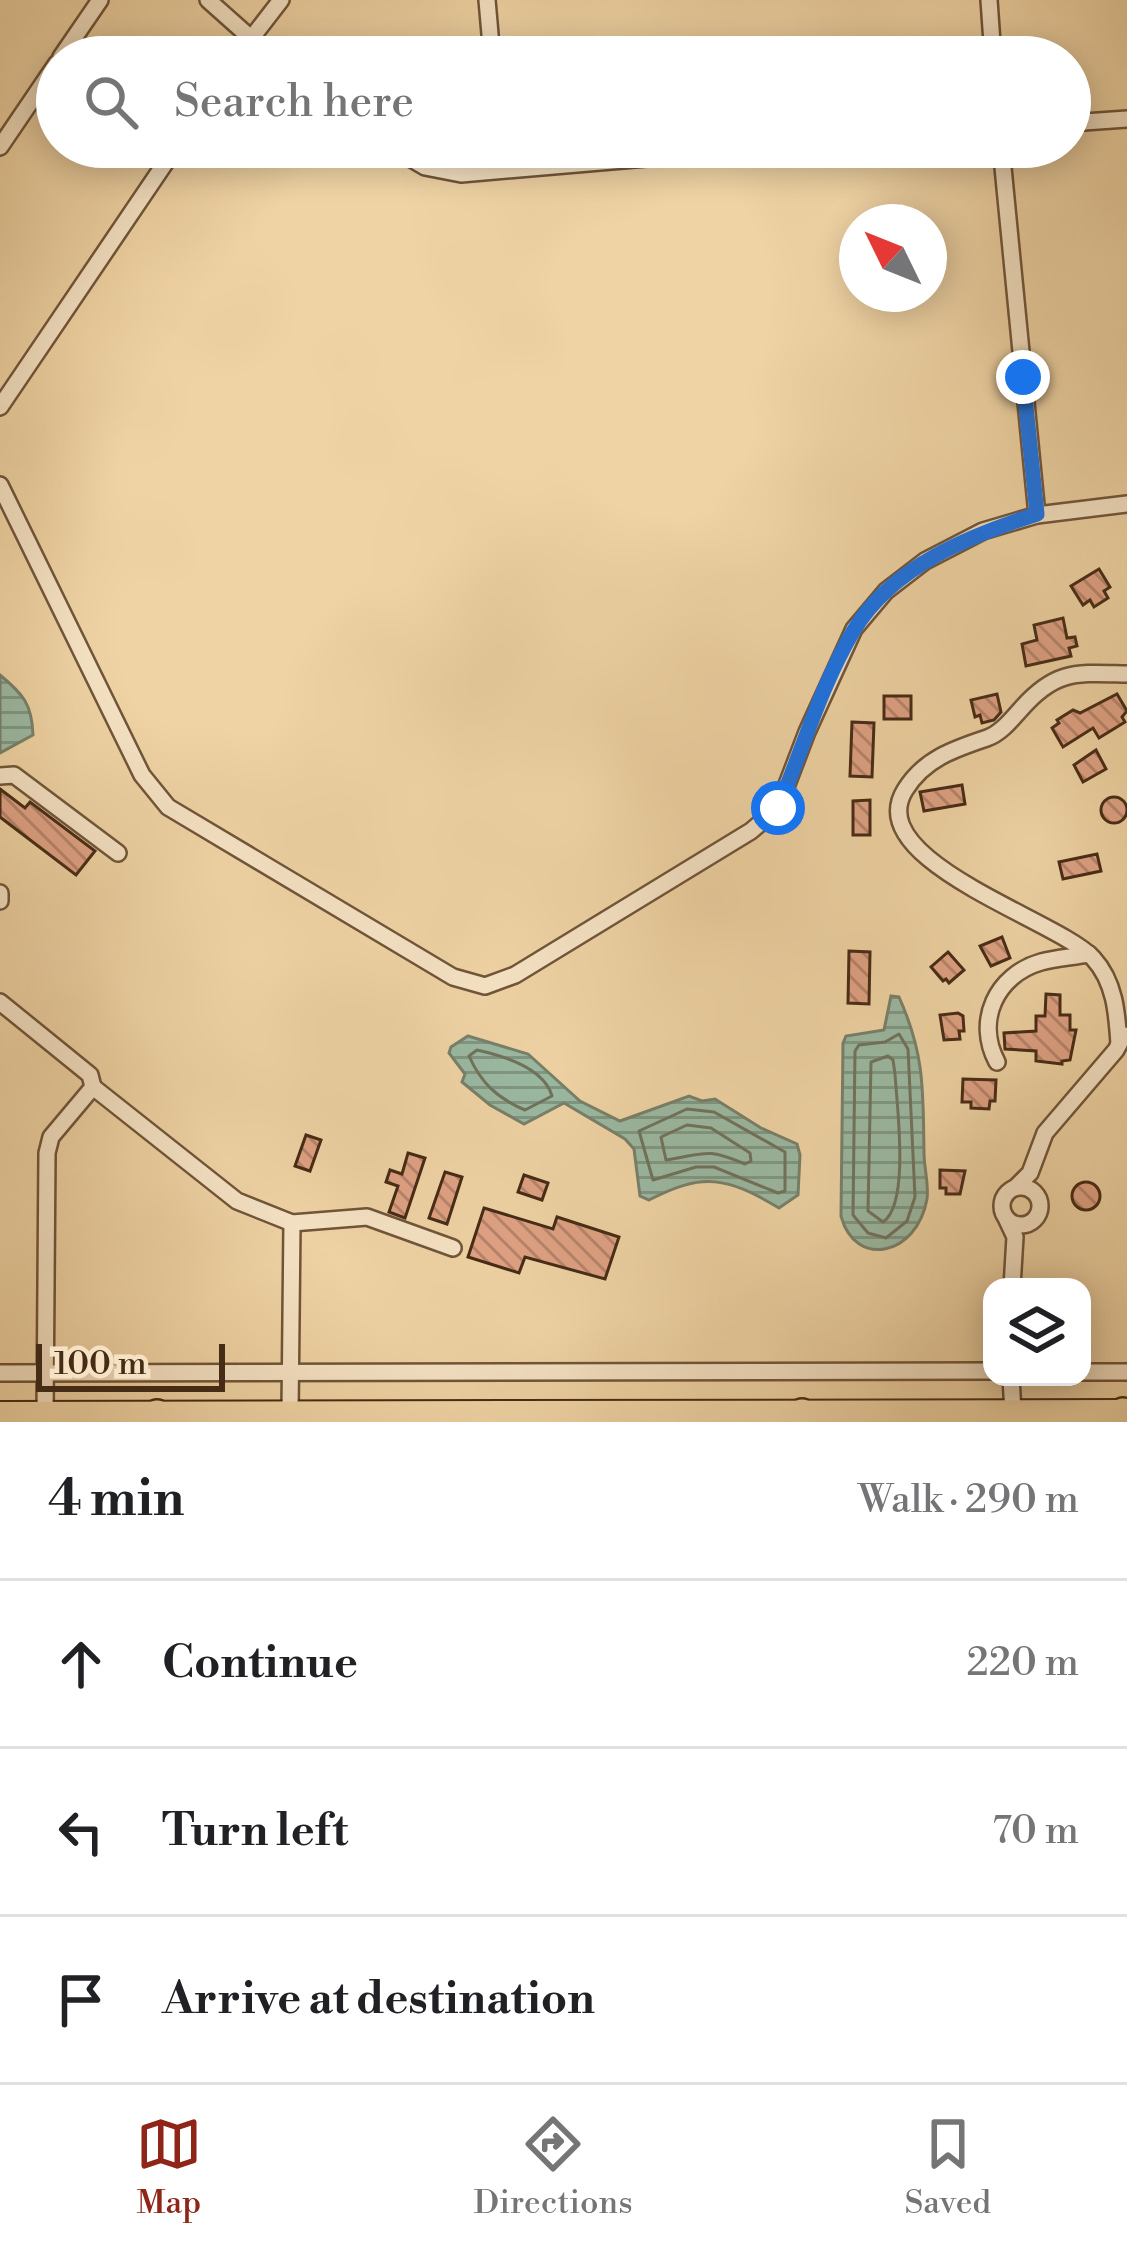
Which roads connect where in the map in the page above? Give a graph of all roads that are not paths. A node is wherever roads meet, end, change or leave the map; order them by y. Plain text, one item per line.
1 (100, 0) edge
2 (208, 0) edge
3 (280, 0) edge
4 (487, 0) edge
5 (989, 0) edge
6 (75, 36) edge
7 (246, 36) edge
8 (251, 36) edge
9 (490, 36) edge
10 (992, 36) edge
11 (36, 94) edge
12 (1127, 119) edge
13 (1091, 122) edge
14 (0, 147) edge
15 (162, 168) edge
16 (430, 168) edge
17 (526, 168) edge
18 (1003, 168) edge
19 (502, 170) joint
20 (0, 407) edge
21 (0, 485) edge
22 (1127, 504) edge
23 (1037, 514) junction
24 (1127, 674) edge
25 (0, 776) edge
26 (118, 853) dead end
27 (1033, 920) junction
28 (1089, 954) junction
29 (1037, 963) junction
30 (0, 1002) edge
31 (1123, 1036) edge
32 (997, 1062) dead end
33 (93, 1087) junction
34 (1030, 1173) junction
35 (1016, 1187) junction
36 (1033, 1191) junction
37 (1006, 1218) junction
38 (292, 1223) junction
39 (1028, 1223) junction
40 (1015, 1237) junction
41 (453, 1249) dead end
42 (1013, 1278) edge
43 (983, 1371) edge
44 (1091, 1372) edge
45 (1127, 1372) edge
46 (0, 1373) edge
47 (46, 1373) junction
48 (292, 1373) junction
49 (1012, 1386) edge
50 (1013, 1412) junction
51 (0, 1414) edge
52 (45, 1414) junction
53 (290, 1414) junction
54 (1124, 1416) edge
55 (802, 1417) edge
56 (157, 1418) edge

1 - 6 street
2 - 7 street
3 - 8 street
4 - 9 street
5 - 10 street
11 - 14 street
12 - 13 street
15 - 20 street
16 - 19 street
17 - 19 street
18 - 23 street
21 - 23 street
22 - 23 street
24 - 27 street
25 - 26 street
27 - 28 street
27 - 29 street
28 - 29 street
28 - 31 street
29 - 32 street
30 - 33 street
31 - 34 street
33 - 38 street
33 - 47 street
34 - 35 street
34 - 36 street
35 - 36 street
35 - 37 street
36 - 39 street
37 - 39 street
37 - 40 street
38 - 41 street
38 - 48 street
39 - 40 street
40 - 42 street
43 - 48 street
44 - 45 street
46 - 47 street
47 - 48 street
47 - 52 street
48 - 53 street
49 - 50 street
50 - 54 main road
50 - 55 main road
51 - 52 main road
52 - 56 main road
53 - 55 main road
53 - 56 main road

